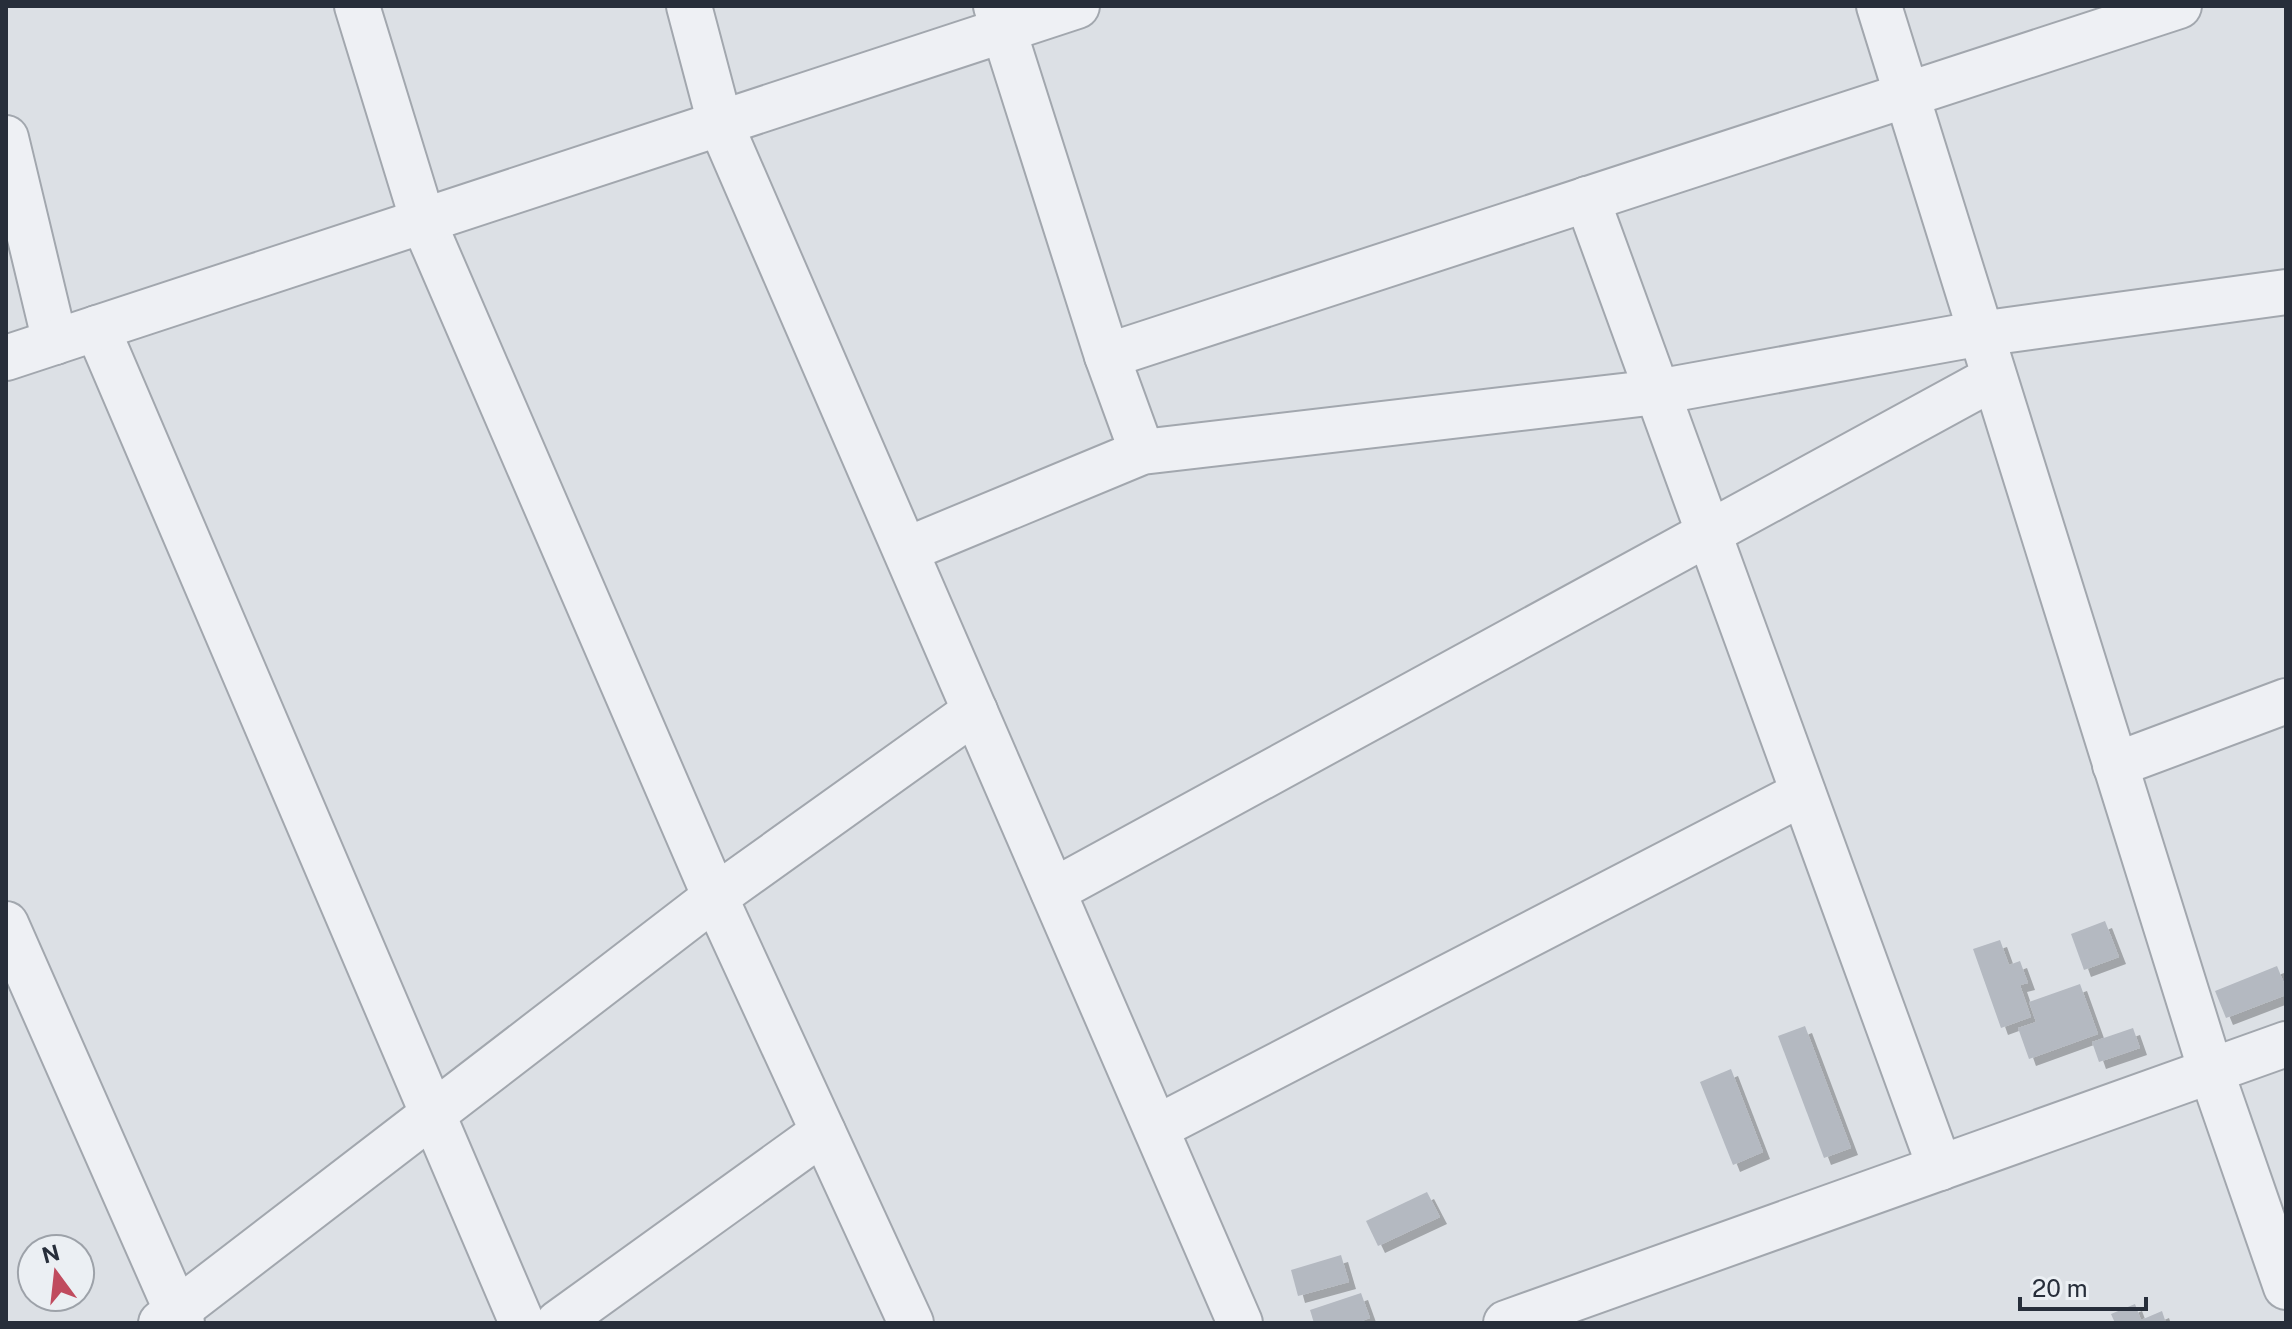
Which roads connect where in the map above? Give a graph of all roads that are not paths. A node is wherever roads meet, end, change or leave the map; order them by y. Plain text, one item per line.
1 (357, 6) edge
2 (689, 6) edge
3 (1077, 6) edge
4 (1879, 6) edge
5 (2179, 6) edge
6 (1000, 18) edge
7 (1906, 95) junction
8 (720, 123) junction
9 (6, 138) edge
10 (1587, 199) junction
11 (423, 221) junction
12 (2286, 292) edge
13 (97, 328) junction
14 (1979, 334) junction
15 (55, 342) junction
16 (1107, 356) junction
17 (6, 358) edge
18 (1993, 378) junction
19 (1657, 392) junction
20 (1142, 452) junction
21 (1709, 533) junction
22 (906, 550) junction
23 (2286, 701) edge
24 (975, 711) junction
25 (2115, 765) junction
26 (1803, 793) junction
27 (1053, 891) junction
28 (715, 897) junction
29 (6, 924) edge
30 (2286, 1044) edge
31 (2211, 1071) junction
32 (433, 1115) junction
33 (1156, 1128) junction
34 (823, 1132) junction
35 (1940, 1168) junction
36 (2286, 1287) edge
37 (173, 1319) edge
38 (522, 1323) edge
39 (558, 1323) edge
40 (911, 1323) edge
41 (1240, 1323) edge
42 (1506, 1323) edge

1 - 11 street
2 - 8 street
3 - 6 street
4 - 7 street
5 - 7 street
6 - 8 street
6 - 16 street
7 - 10 street
7 - 14 street
8 - 11 street
8 - 22 street
9 - 15 street
10 - 16 street
10 - 19 street
11 - 13 street
11 - 28 street
12 - 14 street
13 - 15 street
13 - 32 street
14 - 18 street
14 - 19 street
15 - 17 street
16 - 20 street
18 - 21 street
18 - 25 street
19 - 20 street
19 - 21 street
20 - 22 street
21 - 26 street
21 - 27 street
22 - 24 street
23 - 25 street
24 - 27 street
24 - 28 street
25 - 31 street
26 - 33 street
26 - 35 street
27 - 33 street
28 - 32 street
28 - 34 street
29 - 37 street
30 - 31 street
31 - 35 street
31 - 36 street
32 - 37 street
32 - 38 street
33 - 41 street
34 - 39 street
34 - 40 street
35 - 42 street

